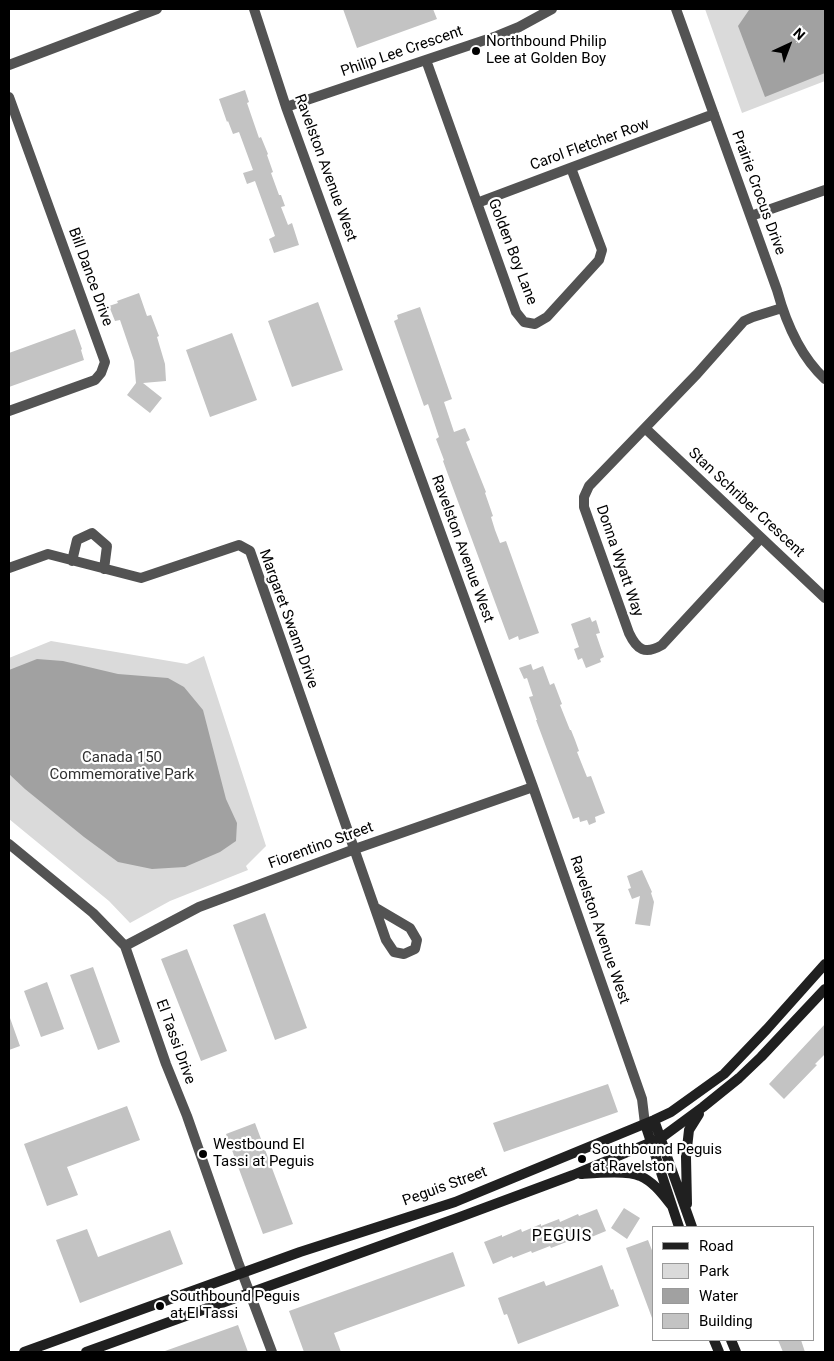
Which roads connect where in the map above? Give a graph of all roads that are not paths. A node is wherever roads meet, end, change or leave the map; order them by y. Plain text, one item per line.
1 (157, 9) edge
2 (254, 9) edge
3 (552, 9) edge
4 (676, 9) edge
5 (426, 60) junction
6 (9, 65) edge
7 (9, 97) edge
8 (286, 107) junction
9 (714, 114) junction
10 (571, 168) junction
11 (825, 190) edge
12 (477, 203) junction
13 (751, 216) junction
14 (782, 308) junction
15 (825, 379) edge
16 (9, 411) edge
17 (646, 428) junction
18 (762, 538) junction
19 (72, 561) junction
20 (9, 568) edge
21 (104, 569) junction
22 (825, 598) edge
23 (533, 787) junction
24 (9, 844) edge
25 (355, 849) junction
26 (376, 908) junction
27 (125, 946) junction
28 (825, 964) edge
29 (825, 989) edge
30 (704, 1107) junction
31 (650, 1122) junction
32 (656, 1140) junction
33 (573, 1175) junction
34 (672, 1206) junction
35 (687, 1215) junction
36 (679, 1226) edge
37 (692, 1226) edge
38 (242, 1274) junction
39 (250, 1294) junction
40 (24, 1352) edge
41 (86, 1352) edge
42 (272, 1352) edge

1 - 6 street
2 - 8 street, Ravelston Avenue West
3 - 5 street, Philip Lee Crescent
4 - 9 street, Prairie Crocus Drive
5 - 8 street, Philip Lee Crescent
5 - 12 street, Golden Boy Lane
7 - 16 street, Bill Dance Drive
8 - 23 street, Ravelston Avenue West
9 - 10 street, Carol Fletcher Row
9 - 13 street, Prairie Crocus Drive
10 - 12 street, Carol Fletcher Row
10 - 12 street, Golden Boy Lane
11 - 13 street
13 - 14 street, Prairie Crocus Drive
14 - 15 street, Prairie Crocus Drive
14 - 17 street, Donna Wyatt Way
17 - 18 street, Stan Schriber Crescent
17 - 18 street, Donna Wyatt Way
18 - 22 street, Stan Schriber Crescent
19 - 20 street, Margaret Swann Drive
19 - 21 street, Margaret Swann Drive
19 - 21 street
21 - 25 street, Margaret Swann Drive
23 - 25 street, Fiorentino Street
23 - 31 street, Ravelston Avenue West
24 - 27 street, El Tassi Drive
25 - 26 street, Margaret Swann Drive
25 - 27 street, Fiorentino Street
26 - 26 street, Margaret Swann Drive
27 - 38 street, El Tassi Drive
28 - 31 street, Peguis Street
29 - 30 street
30 - 32 street
30 - 35 street
31 - 32 street
31 - 38 street, Peguis Street
32 - 33 street
32 - 34 street
32 - 35 street
33 - 34 street
33 - 39 street
34 - 36 street
35 - 37 street
38 - 39 street, El Tassi Drive
38 - 40 street, Peguis Street
39 - 41 street
39 - 42 street, El Tassi Drive

